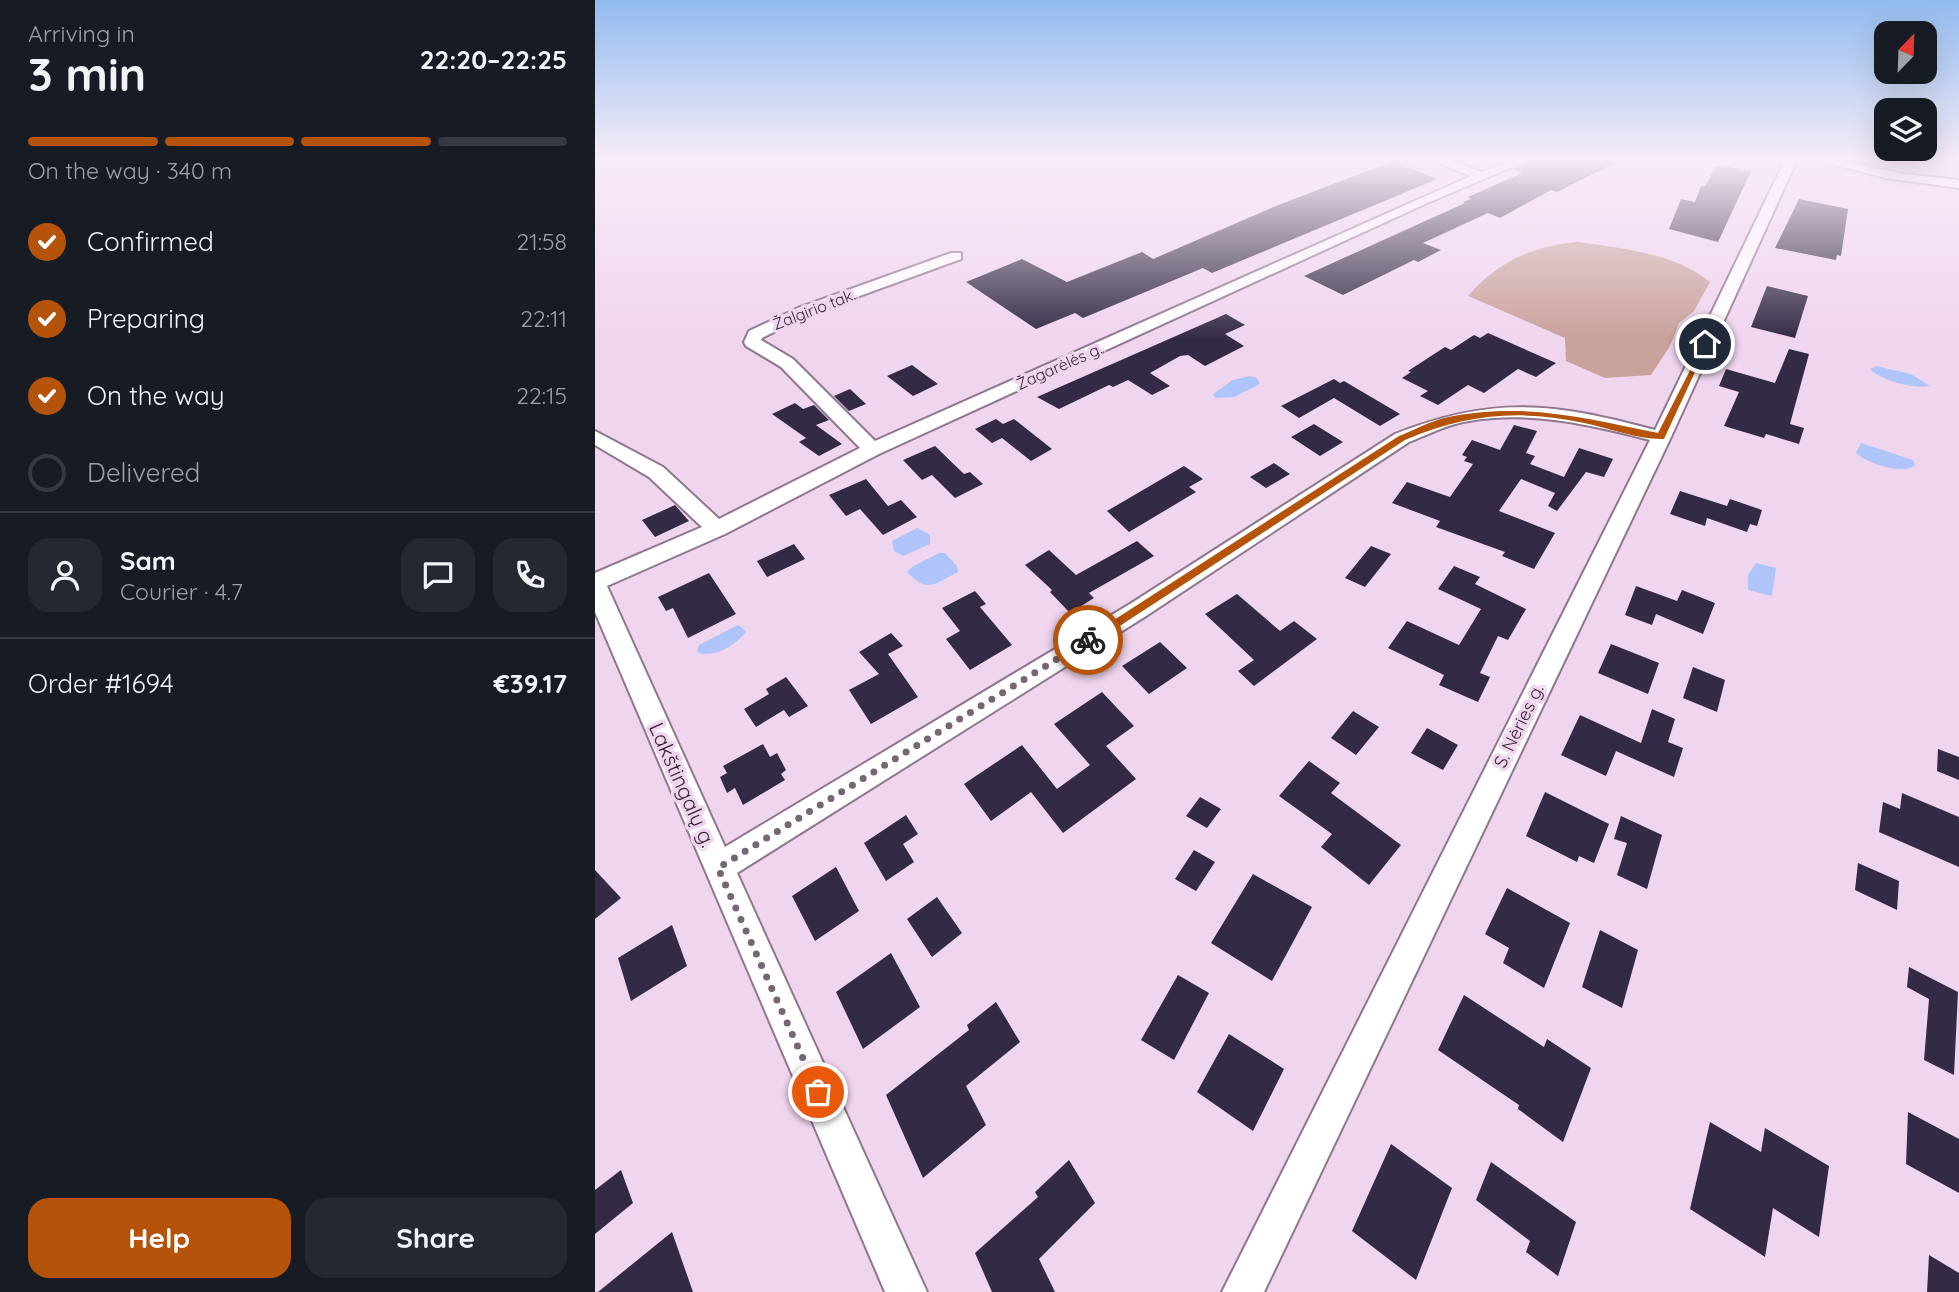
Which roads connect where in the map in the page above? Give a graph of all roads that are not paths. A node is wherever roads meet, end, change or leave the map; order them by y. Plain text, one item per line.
1 (1383, 218) edge
2 (1764, 218) edge
3 (956, 256) dead end
4 (595, 437) edge
5 (1661, 437) junction
6 (872, 450) junction
7 (717, 529) junction
8 (595, 584) edge
9 (718, 868) junction
10 (906, 1292) edge
11 (1243, 1292) edge

1 - 6 street, Žagarėlės g.
2 - 5 street, S. Nėries g.
3 - 6 street, Žalgirio tak.
4 - 7 street
5 - 9 street
5 - 11 street, S. Nėries g.
6 - 7 street, Žagarėlės g.
7 - 8 street, Žagarėlės g.
8 - 9 street, Lakštingalų g.
9 - 10 street, Lakštingalų g.

